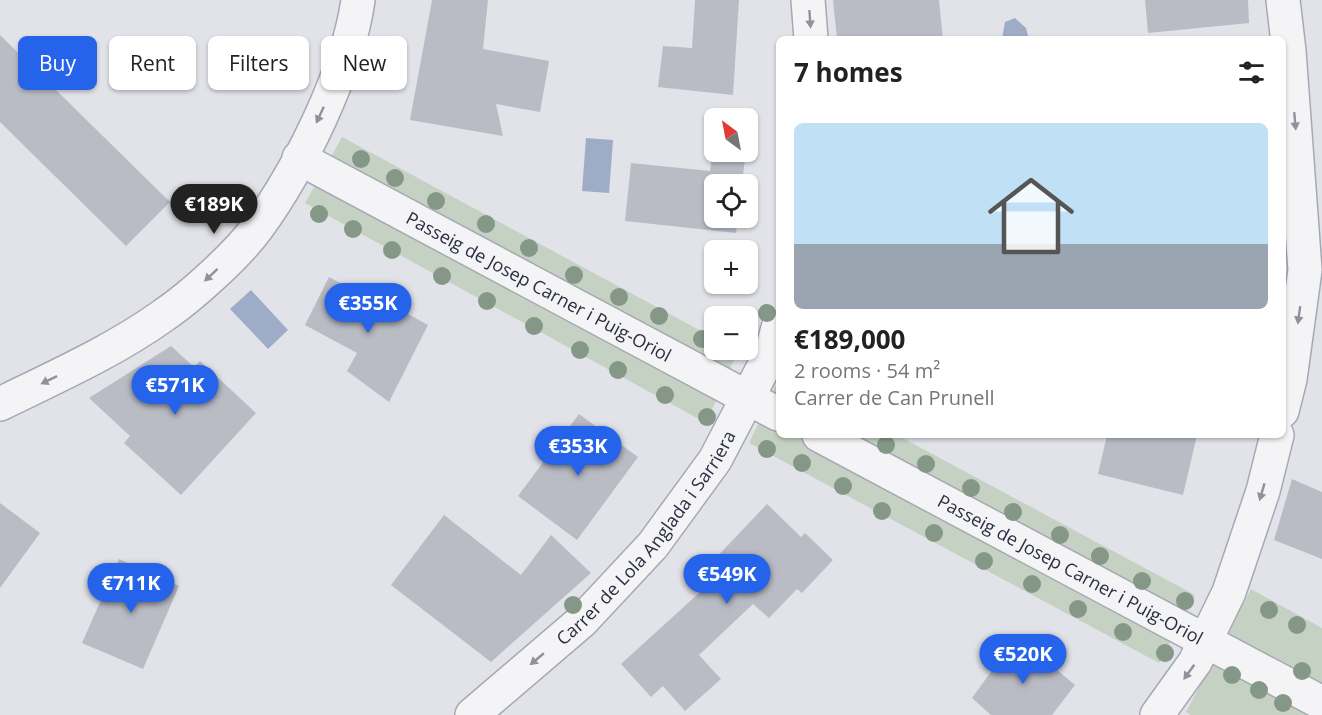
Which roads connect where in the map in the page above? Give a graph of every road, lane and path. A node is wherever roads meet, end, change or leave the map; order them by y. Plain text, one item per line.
1 (358, 0) edge
2 (808, 0) edge
3 (1283, 0) edge
4 (811, 36) edge
5 (299, 158) junction
6 (776, 336) edge
7 (1286, 396) edge
8 (750, 398) junction
9 (0, 404) edge
10 (776, 413) edge
11 (825, 438) edge
12 (1275, 438) edge
13 (1206, 641) junction
14 (1322, 704) edge
15 (472, 715) edge
16 (1157, 715) edge

1 -> 5 street
2 -> 4 street
3 -> 7 street
5 - 8 street, Passeig de Josep Carner i Puig-Oriol
5 -> 9 street
6 - 8 street, Carrer de Lola Anglada i Sarriera
8 - 10 street, Passeig de Josep Carner i Puig-Oriol
8 -> 15 street, Carrer de Lola Anglada i Sarriera
11 - 13 street, Passeig de Josep Carner i Puig-Oriol
12 -> 13 street
13 - 14 street, Passeig de Josep Carner i Puig-Oriol
13 -> 16 street

